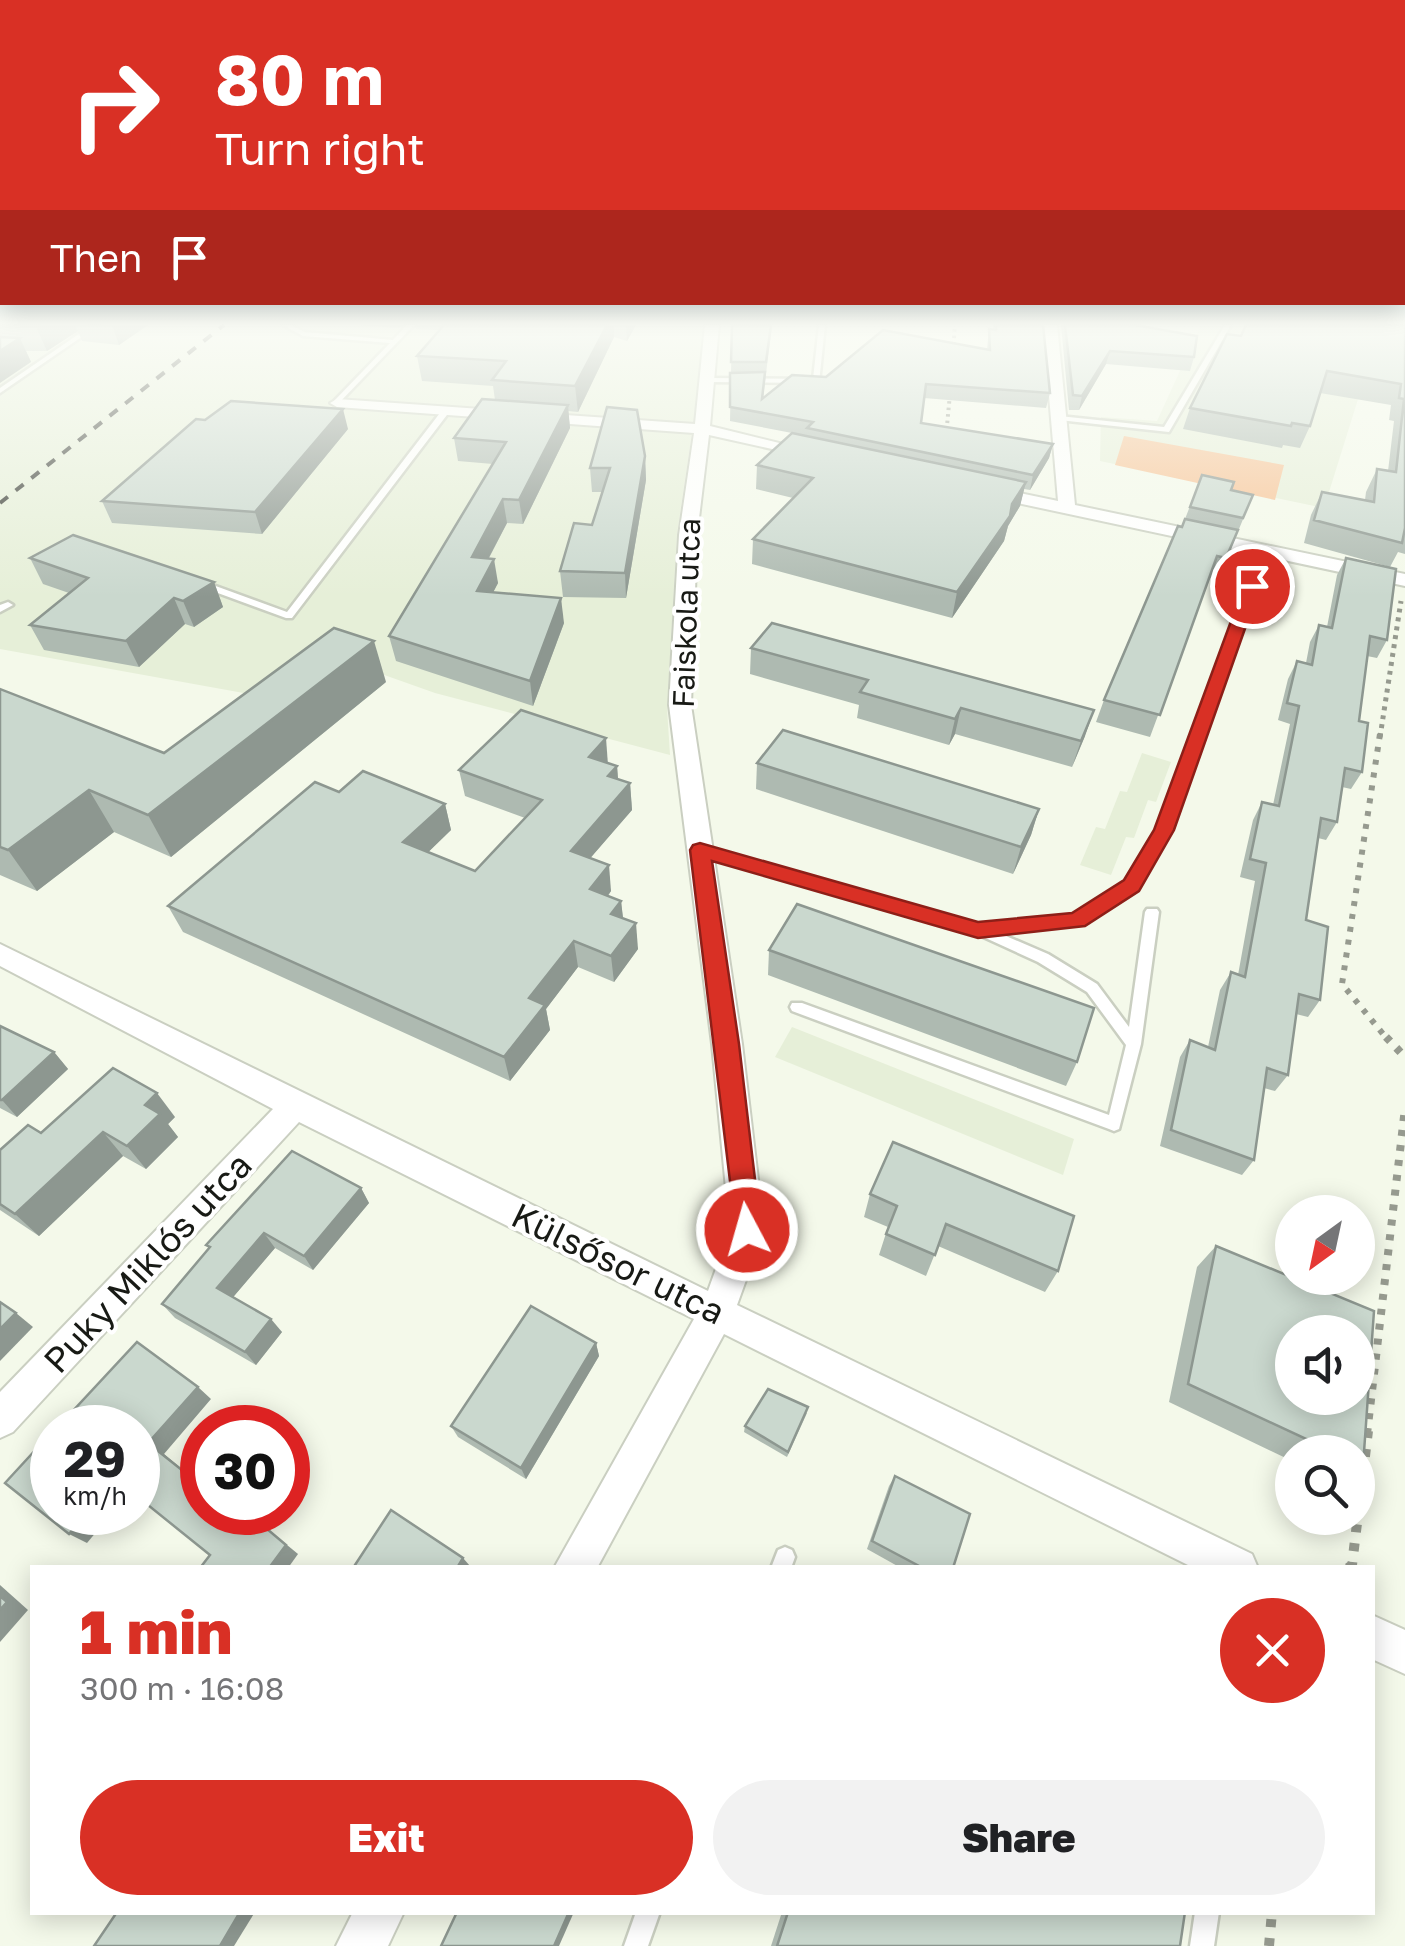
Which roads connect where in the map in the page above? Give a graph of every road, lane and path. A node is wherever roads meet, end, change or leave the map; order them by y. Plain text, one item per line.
1 (442, 416) edge
2 (514, 416) edge
3 (704, 416) edge
4 (948, 416) edge
5 (1174, 416) edge
6 (1059, 418) joint
7 (702, 429) junction
8 (832, 458) edge
9 (943, 482) joint
10 (1067, 508) junction
11 (1264, 552) junction
12 (185, 578) edge
13 (1404, 586) edge
14 (700, 850) junction
15 (1152, 912) dead end
16 (978, 930) junction
17 (0, 954) edge
18 (797, 1007) dead end
19 (1134, 1044) junction
20 (1405, 1056) edge
21 (295, 1106) junction
22 (1405, 1108) edge
23 (717, 1313) junction
24 (0, 1419) edge
25 (576, 1565) edge
26 (1232, 1565) edge
27 (1352, 1565) edge
28 (1375, 1638) edge
29 (1405, 1653) edge
30 (378, 1915) edge
31 (647, 1915) edge
32 (1207, 1915) edge
33 (1272, 1915) edge
34 (361, 1946) edge
35 (636, 1946) edge
36 (1202, 1946) edge
37 (1269, 1946) edge

1 - 12 lane
2 - 7 street
3 - 7 street, Faiskola utca
4 - 9 path
5 - 6 lane
6 - 10 street
7 - 8 street
7 - 14 street, Faiskola utca
9 - 10 street
10 - 11 street
11 - 13 street
11 - 16 lane
13 - 20 path
14 - 16 lane
14 - 23 street, Faiskola utca
15 - 19 lane
16 - 19 lane
17 - 21 street, Külsősor utca
18 - 19 lane
21 - 23 street, Külsősor utca
21 - 24 street, Puky Miklós utca
22 - 27 path
23 - 25 street, Faiskola utca
23 - 26 street, Külsősor utca
28 - 29 street
30 - 34 street
31 - 35 lane
32 - 36 lane
33 - 37 path

